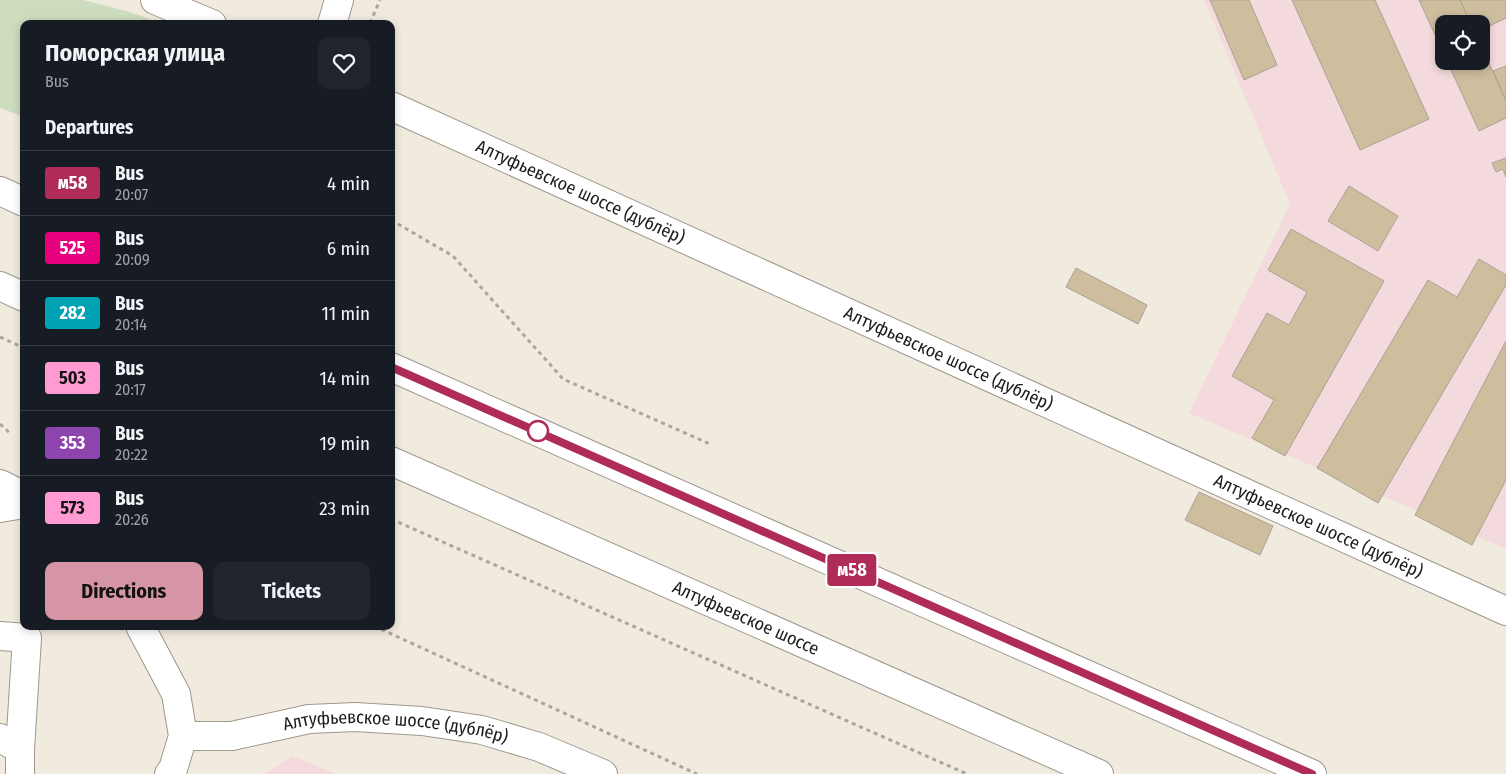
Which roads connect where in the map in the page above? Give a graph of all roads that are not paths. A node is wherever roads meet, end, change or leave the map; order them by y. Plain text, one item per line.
1 (155, 0) edge
2 (339, 0) edge
3 (200, 20) edge
4 (333, 20) edge
5 (395, 108) edge
6 (0, 191) edge
7 (20, 200) edge
8 (0, 286) edge
9 (20, 295) edge
10 (395, 369) edge
11 (395, 463) edge
12 (0, 484) edge
13 (20, 494) edge
14 (20, 505) edge
15 (0, 508) edge
16 (1506, 611) edge
17 (142, 630) edge
18 (0, 636) edge
19 (183, 736) junction
20 (13, 753) edge
21 (169, 774) edge
22 (603, 774) edge
23 (1099, 774) edge
24 (1312, 774) edge

1 - 3 main road
2 - 4 main road
5 - 16 main road, Алтуфьевское шоссе (дублёр)
6 - 7 main road
8 - 9 main road
10 - 24 main road
11 - 23 main road, Алтуфьевское шоссе
12 - 13 main road
14 - 15 main road
17 - 19 main road
18 - 20 main road
19 - 21 main road
19 - 22 main road, Алтуфьевское шоссе (дублёр)

